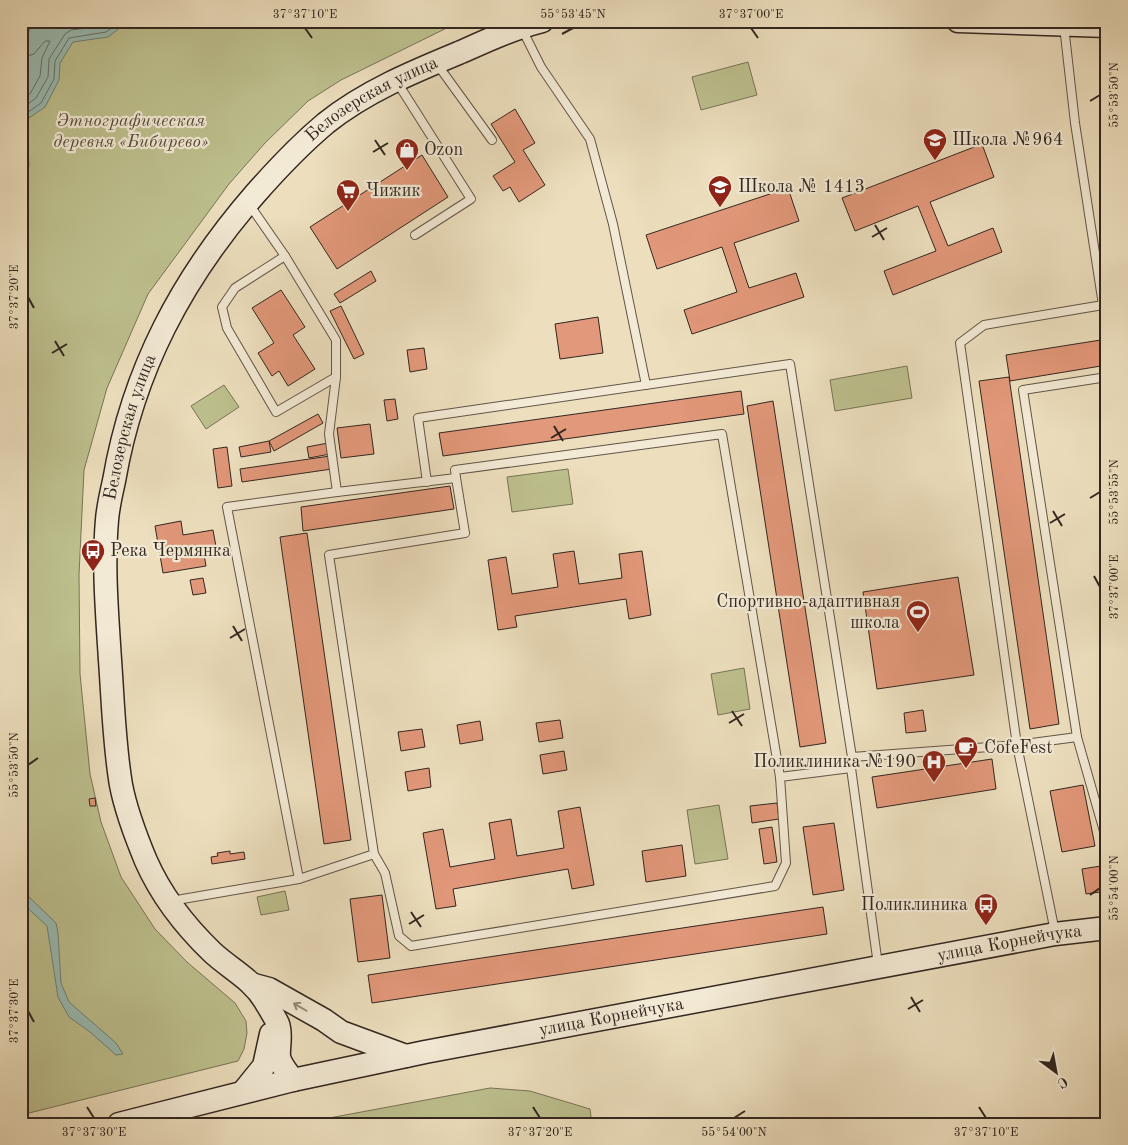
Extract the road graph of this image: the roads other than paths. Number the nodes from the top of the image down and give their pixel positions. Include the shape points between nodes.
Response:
1 (542, 21) edge
2 (958, 21) edge
3 (1063, 24) junction
4 (520, 26) junction
5 (1107, 26) edge
6 (436, 62) junction
7 (396, 81) junction
8 (492, 140) dead end
9 (248, 202) junction
10 (415, 236) dead end
11 (285, 256) junction
12 (1105, 304) edge
13 (336, 377) junction
14 (1107, 377) edge
15 (646, 385) junction
16 (456, 478) junction
17 (427, 482) junction
18 (337, 492) junction
19 (1077, 737) junction
20 (1017, 745) junction
21 (852, 757) junction
22 (851, 768) junction
23 (780, 777) junction
24 (1107, 842) edge
25 (374, 854) junction
26 (299, 879) junction
27 (169, 901) junction
28 (1107, 928) edge
29 (1055, 934) junction
30 (878, 966) junction
31 (254, 985) junction
32 (270, 1011) junction
33 (341, 1032) junction
34 (407, 1056) junction
35 (330, 1072) junction
36 (293, 1080) junction
37 (243, 1092) junction
38 (119, 1124) edge

1 - 4 street, Белозерская улица
2 - 3 street
3 - 5 street
3 - 12 lane via 1075,123
4 - 6 street, Белозерская улица
4 - 15 lane via 541,67 590,138 613,224
6 - 7 street, Белозерская улица
6 - 8 lane
7 - 9 street, Белозерская улица via 329,121 306,140
7 - 10 lane via 471,199
9 - 11 lane
9 - 27 street, Белозерская улица via 202,261 162,329 120,444 107,519 106,595 114,730 121,787 147,863
11 - 13 lane via 336,340
11 - 13 lane via 235,288 222,307 227,328 276,412
12 - 20 lane via 984,325 960,343
13 - 18 lane via 329,434
14 - 19 lane via 1022,390
15 - 17 lane via 418,418
15 - 21 lane via 790,364
16 - 17 lane
16 - 23 lane via 455,470 722,434
16 - 25 lane via 465,533 329,555
17 - 18 lane
18 - 26 lane via 226,507
19 - 20 lane
19 - 24 lane
20 - 21 lane
20 - 29 lane
21 - 22 lane
22 - 23 lane
22 - 30 lane
23 - 25 lane via 786,863 775,886 411,946 399,936 385,873
25 - 26 lane
26 - 27 lane
27 - 31 street, Белозерская улица via 215,954
28 - 29 street, улица Корнейчука
29 - 30 street, улица Корнейчука
30 - 34 street, улица Корнейчука
31 - 32 street, Белозерская улица
33 -> 31 street, Белозерская улица via 269,989
32 - 36 street, Белозерская улица via 279,1027 279,1057
32 - 37 street via 272,1028 264,1066
33 - 34 street, Белозерская улица
33 - 35 street via 346,1045 346,1059
34 - 35 street, улица Корнейчука
35 - 36 street, улица Корнейчука
36 - 37 street, улица Корнейчука
37 - 38 street, улица Корнейчука

